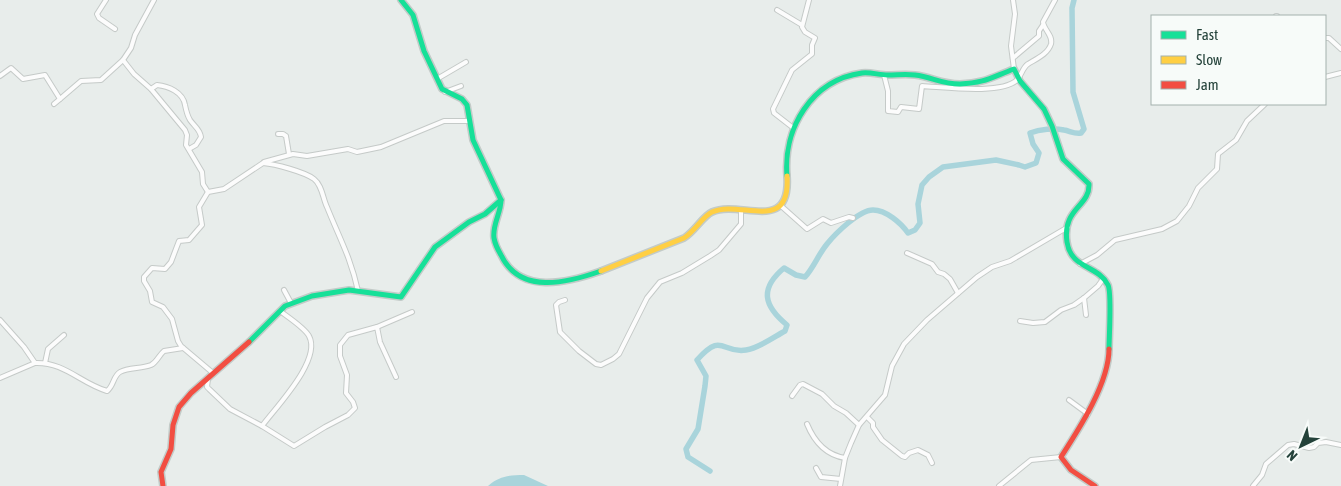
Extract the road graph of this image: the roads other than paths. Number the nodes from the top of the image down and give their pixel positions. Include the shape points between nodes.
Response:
1 (106, 0) edge
2 (154, 0) edge
3 (401, 0) edge
4 (809, 0) edge
5 (1013, 0) edge
6 (1056, 0) edge
7 (777, 10) dead end
8 (802, 25) junction
9 (1044, 25) junction
10 (115, 29) dead end
11 (1326, 38) edge
12 (1341, 50) edge
13 (1012, 58) junction
14 (123, 60) junction
15 (466, 62) dead end
16 (1014, 69) junction
17 (1341, 73) edge
18 (0, 76) edge
19 (1326, 77) edge
20 (437, 79) junction
21 (885, 79) junction
22 (1018, 79) junction
23 (461, 86) dead end
24 (151, 89) junction
25 (445, 92) junction
26 (60, 99) junction
27 (54, 104) dead end
28 (1264, 105) edge
29 (470, 120) junction
30 (195, 126) junction
31 (792, 127) junction
32 (278, 134) dead end
33 (187, 135) junction
34 (189, 149) junction
35 (289, 154) junction
36 (263, 163) junction
37 (208, 192) junction
38 (501, 200) junction
39 (780, 205) junction
40 (741, 210) junction
41 (853, 218) dead end
42 (1068, 228) junction
43 (908, 253) dead end
44 (1080, 264) junction
45 (1103, 279) junction
46 (284, 290) dead end
47 (358, 291) junction
48 (958, 293) junction
49 (1084, 298) junction
50 (565, 300) dead end
51 (291, 303) junction
52 (280, 311) junction
53 (412, 312) dead end
54 (1086, 315) dead end
55 (0, 321) edge
56 (1020, 321) dead end
57 (377, 327) junction
58 (64, 336) dead end
59 (183, 348) junction
60 (45, 363) junction
61 (35, 364) junction
62 (214, 374) junction
63 (396, 377) dead end
64 (0, 378) edge
65 (208, 379) junction
66 (792, 396) dead end
67 (1069, 400) dead end
68 (1088, 414) junction
69 (866, 416) junction
70 (807, 424) dead end
71 (860, 425) junction
72 (262, 426) junction
73 (1341, 445) edge
74 (1061, 457) junction
75 (845, 458) junction
76 (932, 463) dead end
77 (816, 468) dead end
78 (841, 479) junction
79 (163, 486) edge
80 (840, 486) edge
81 (999, 486) edge
82 (1095, 486) edge
83 (1253, 486) edge

1 - 10 street via 97,16
2 - 14 street
3 - 20 main road via 413,15 420,43
4 - 8 street
5 - 13 street
6 - 9 street
7 - 8 street
8 - 31 street via 804,31 815,38 812,54 792,70 773,109
9 - 13 street via 1039,36
9 - 22 street via 1051,44 1040,57 1024,67
11 - 12 street
13 - 16 street
14 - 24 street
14 - 26 street via 101,80 81,81
15 - 20 street
16 - 21 main road via 990,80 962,84 931,82 915,75
16 - 22 main road
17 - 19 street
18 - 26 street via 10,68 23,79 45,75
20 - 25 main road
21 - 22 street via 888,111 898,112 901,107 919,109 923,86 992,88
21 - 31 main road via 860,73 834,82 814,98
22 - 42 main road via 1040,103 1063,159 1089,187 1086,198 1069,217
23 - 25 street
24 - 30 street via 160,85 179,94
24 - 33 street
25 - 29 main road via 465,102
26 - 27 street
28 - 44 street via 1247,121 1236,140 1218,154 1217,169 1198,188 1177,221 1162,229 1115,240
29 - 35 street via 435,124 381,147 357,152 348,149 307,156
29 - 38 main road via 471,133
30 - 33 street
30 - 34 street via 201,137
31 - 39 main road via 786,155 786,193
32 - 35 street via 285,135
33 - 34 street
34 - 37 street via 202,172
35 - 36 street
36 - 37 street via 224,189
36 - 47 street via 279,165 318,183 351,262
37 - 59 street via 199,207 202,225 189,240 180,240 165,269 152,268 144,277 152,302 163,307 172,319
38 - 40 main road via 494,238 507,267 524,277 551,283 605,269 680,239 693,232 712,212
38 - 47 main road via 435,247 403,296
39 - 40 main road via 766,212
39 - 41 street via 807,230 823,219 831,223
40 - 50 street via 742,224 719,250 663,281 654,290 623,348 613,359 596,364 560,332 556,305
42 - 44 main road via 1069,252
42 - 48 street via 1010,262 988,270
43 - 48 street via 932,264 950,279
44 - 45 main road
45 - 49 street
45 - 68 main road via 1109,290 1109,352
46 - 51 street
47 - 51 main road via 320,294
48 - 69 street via 904,344 892,366 884,395
49 - 54 street
49 - 56 street via 1045,322 1032,324
51 - 52 main road
52 - 62 main road
52 - 72 street via 307,333 312,350 304,370
53 - 57 street
55 - 61 street
57 - 63 street via 380,342
57 - 72 street via 348,335 340,345 346,372 346,393 355,407 352,412 296,446
58 - 60 street via 48,349
59 - 60 street via 164,351 150,365 119,372 107,391 63,368
59 - 62 street
60 - 61 street
61 - 64 street
62 - 65 main road
65 - 72 street via 207,387 220,400
65 - 79 main road via 177,410 171,449 161,472
66 - 71 street via 800,385 804,385 822,394
67 - 68 street
68 - 74 main road
69 - 71 street
69 - 76 street via 882,440 903,457 918,450 928,455
70 - 75 street via 815,442 829,453
71 - 75 street
73 - 83 street via 1326,442 1311,448 1288,445 1266,464
74 - 81 street via 1032,460
74 - 82 main road via 1071,469
75 - 78 street
77 - 78 street via 821,477
78 - 80 street

